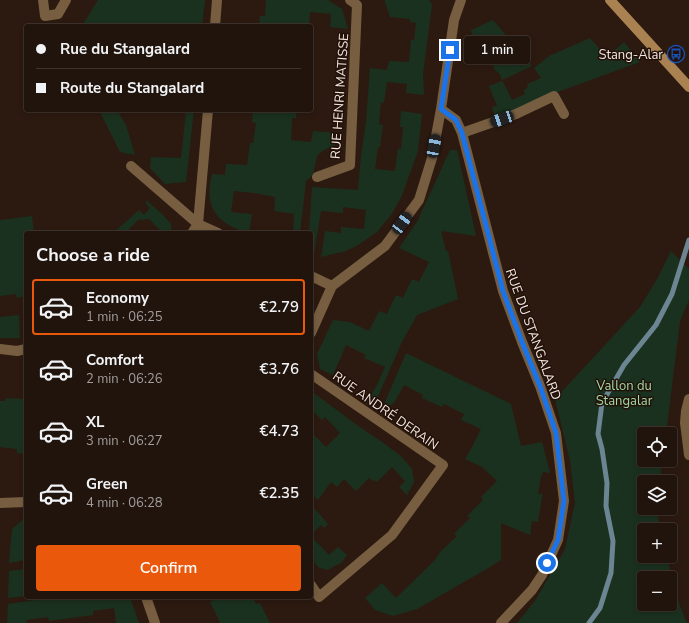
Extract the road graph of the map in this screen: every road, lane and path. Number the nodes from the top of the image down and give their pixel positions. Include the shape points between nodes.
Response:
1 (43, 0) edge
2 (66, 0) edge
3 (217, 0) edge
4 (350, 0) edge
5 (461, 0) edge
6 (610, 0) edge
7 (215, 24) edge
8 (689, 87) edge
9 (441, 109) junction
10 (208, 112) edge
11 (564, 114) dead end
12 (462, 133) junction
13 (131, 166) dead end
14 (317, 177) dead end
15 (198, 224) junction
16 (193, 231) edge
17 (214, 231) edge
18 (313, 277) edge
19 (332, 286) junction
20 (313, 329) edge
21 (0, 349) edge
22 (24, 349) edge
23 (313, 375) edge
24 (689, 399) edge
25 (689, 455) edge
26 (24, 502) edge
27 (0, 506) edge
28 (313, 588) edge
29 (147, 599) edge
30 (155, 623) edge
31 (501, 623) edge

1 - 2 street via 45,16 58,14
3 - 7 street
4 - 14 street, RUE HENRI MATISSE via 357,5 350,165
5 - 9 street via 454,20
6 - 8 main road
9 - 12 street, RUE DU STANGALARD via 456,120
9 - 19 street via 432,158 419,200 385,246
10 - 15 street
11 - 12 street via 554,96 516,114
12 - 31 street, RUE DU STANGALARD via 503,291 556,433 564,501 558,540 542,575 532,590
13 - 15 street
15 - 16 street
15 - 17 street
18 - 19 street
19 - 20 street
21 - 22 street
23 - 28 street, RUE ANDRÉ DERAIN via 443,465 392,535 319,597
24 - 25 street via 685,423
26 - 27 street
29 - 30 street

